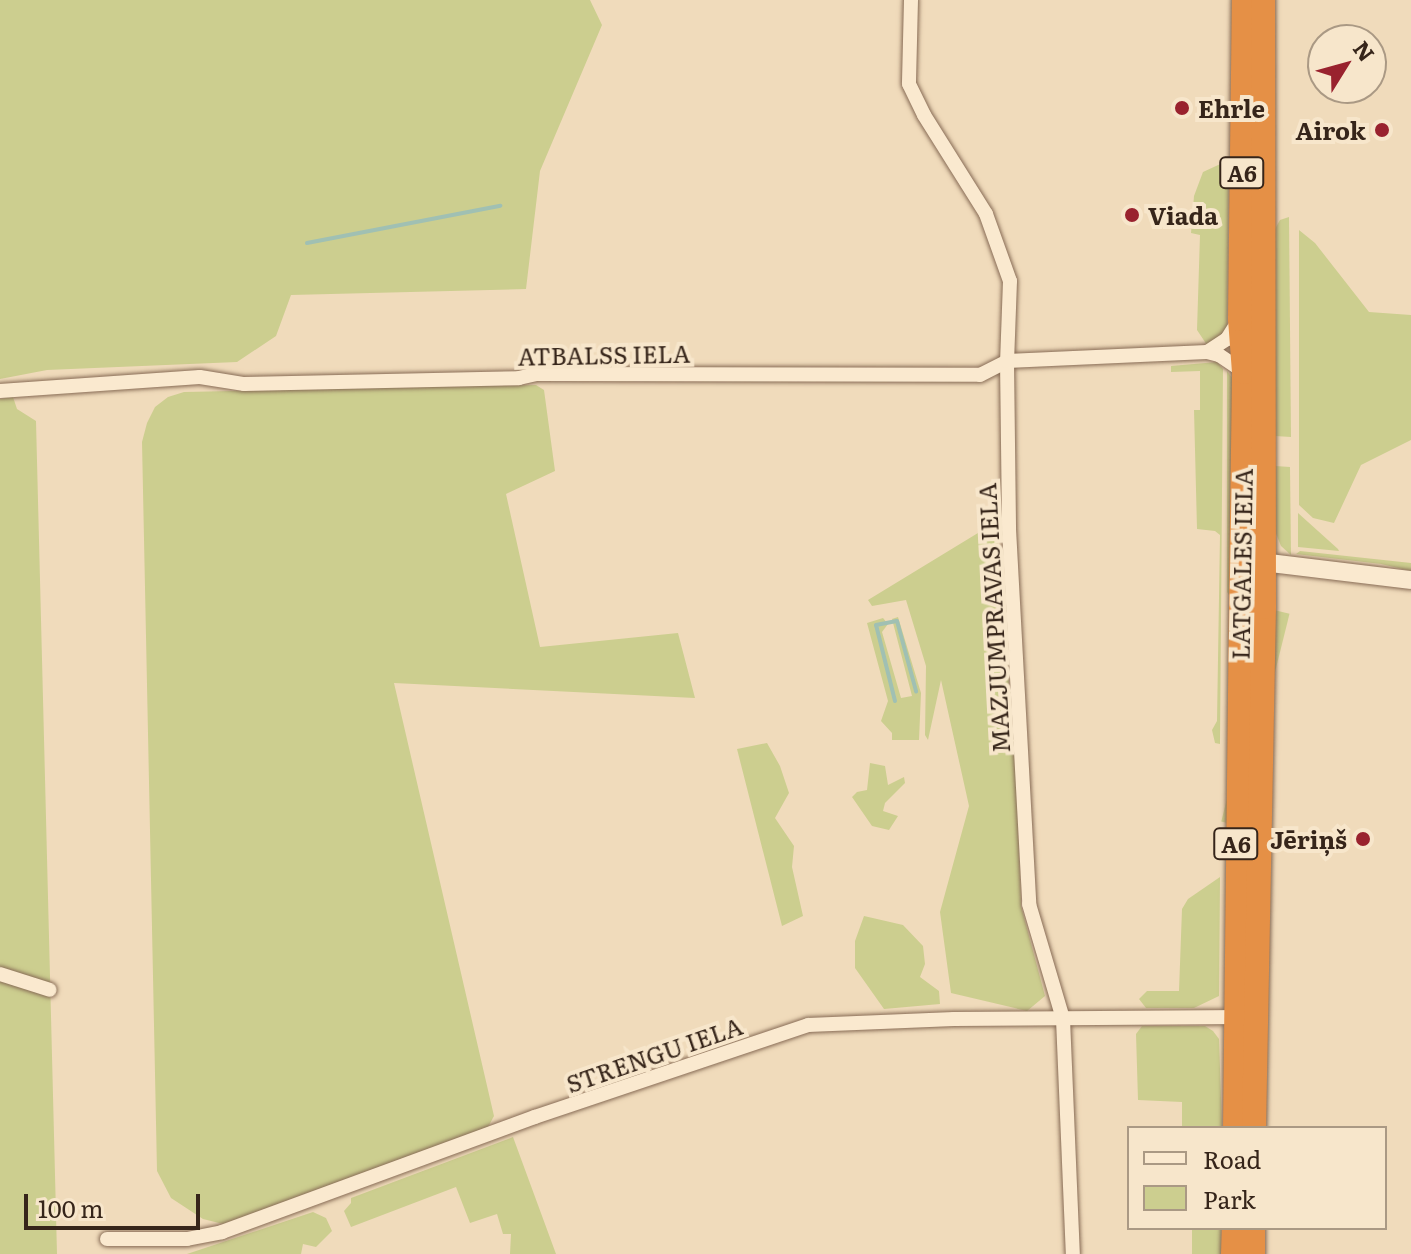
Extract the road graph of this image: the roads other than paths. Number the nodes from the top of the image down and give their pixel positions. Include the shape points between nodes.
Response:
1 (911, 0) edge
2 (1244, 0) edge
3 (1263, 0) edge
4 (1240, 319) junction
5 (1207, 352) junction
6 (1007, 361) junction
7 (1244, 372) junction
8 (0, 391) edge
9 (1252, 561) junction
10 (1411, 580) edge
11 (0, 974) edge
12 (50, 990) dead end
13 (1246, 1017) junction
14 (1063, 1019) junction
15 (1235, 1126) edge
16 (1254, 1126) edge
17 (1234, 1230) edge
18 (1253, 1230) edge
19 (107, 1239) dead end
20 (1073, 1254) edge
21 (1233, 1254) edge
22 (1253, 1254) edge

1 - 6 street, MAZJUMPRAVAS IELA via 909,84 986,214 1010,281
2 - 4 highway, LATGALES IELA / A6
3 - 9 highway, LATGALES IELA / A6
4 - 5 street via 1227,339
4 - 7 highway, LATGALES IELA / A6
5 - 6 street, ATBALSS IELA
5 - 7 street
6 - 8 street, ATBALSS IELA via 980,375 551,373 244,384 200,377
6 - 14 street, MAZJUMPRAVAS IELA via 1009,529 1029,904
7 - 9 highway, LATGALES IELA / A6
9 - 10 street
9 - 13 highway, LATGALES IELA / A6
11 - 12 street
13 - 14 street, STRENGU IELA
13 - 15 highway, LATGALES IELA / A6
13 - 16 highway, LATGALES IELA / A6
14 - 19 street, STRENGU IELA via 808,1025 535,1117 222,1232 187,1239
14 - 20 street, MAZJUMPRAVAS IELA
17 - 21 highway
18 - 22 highway

